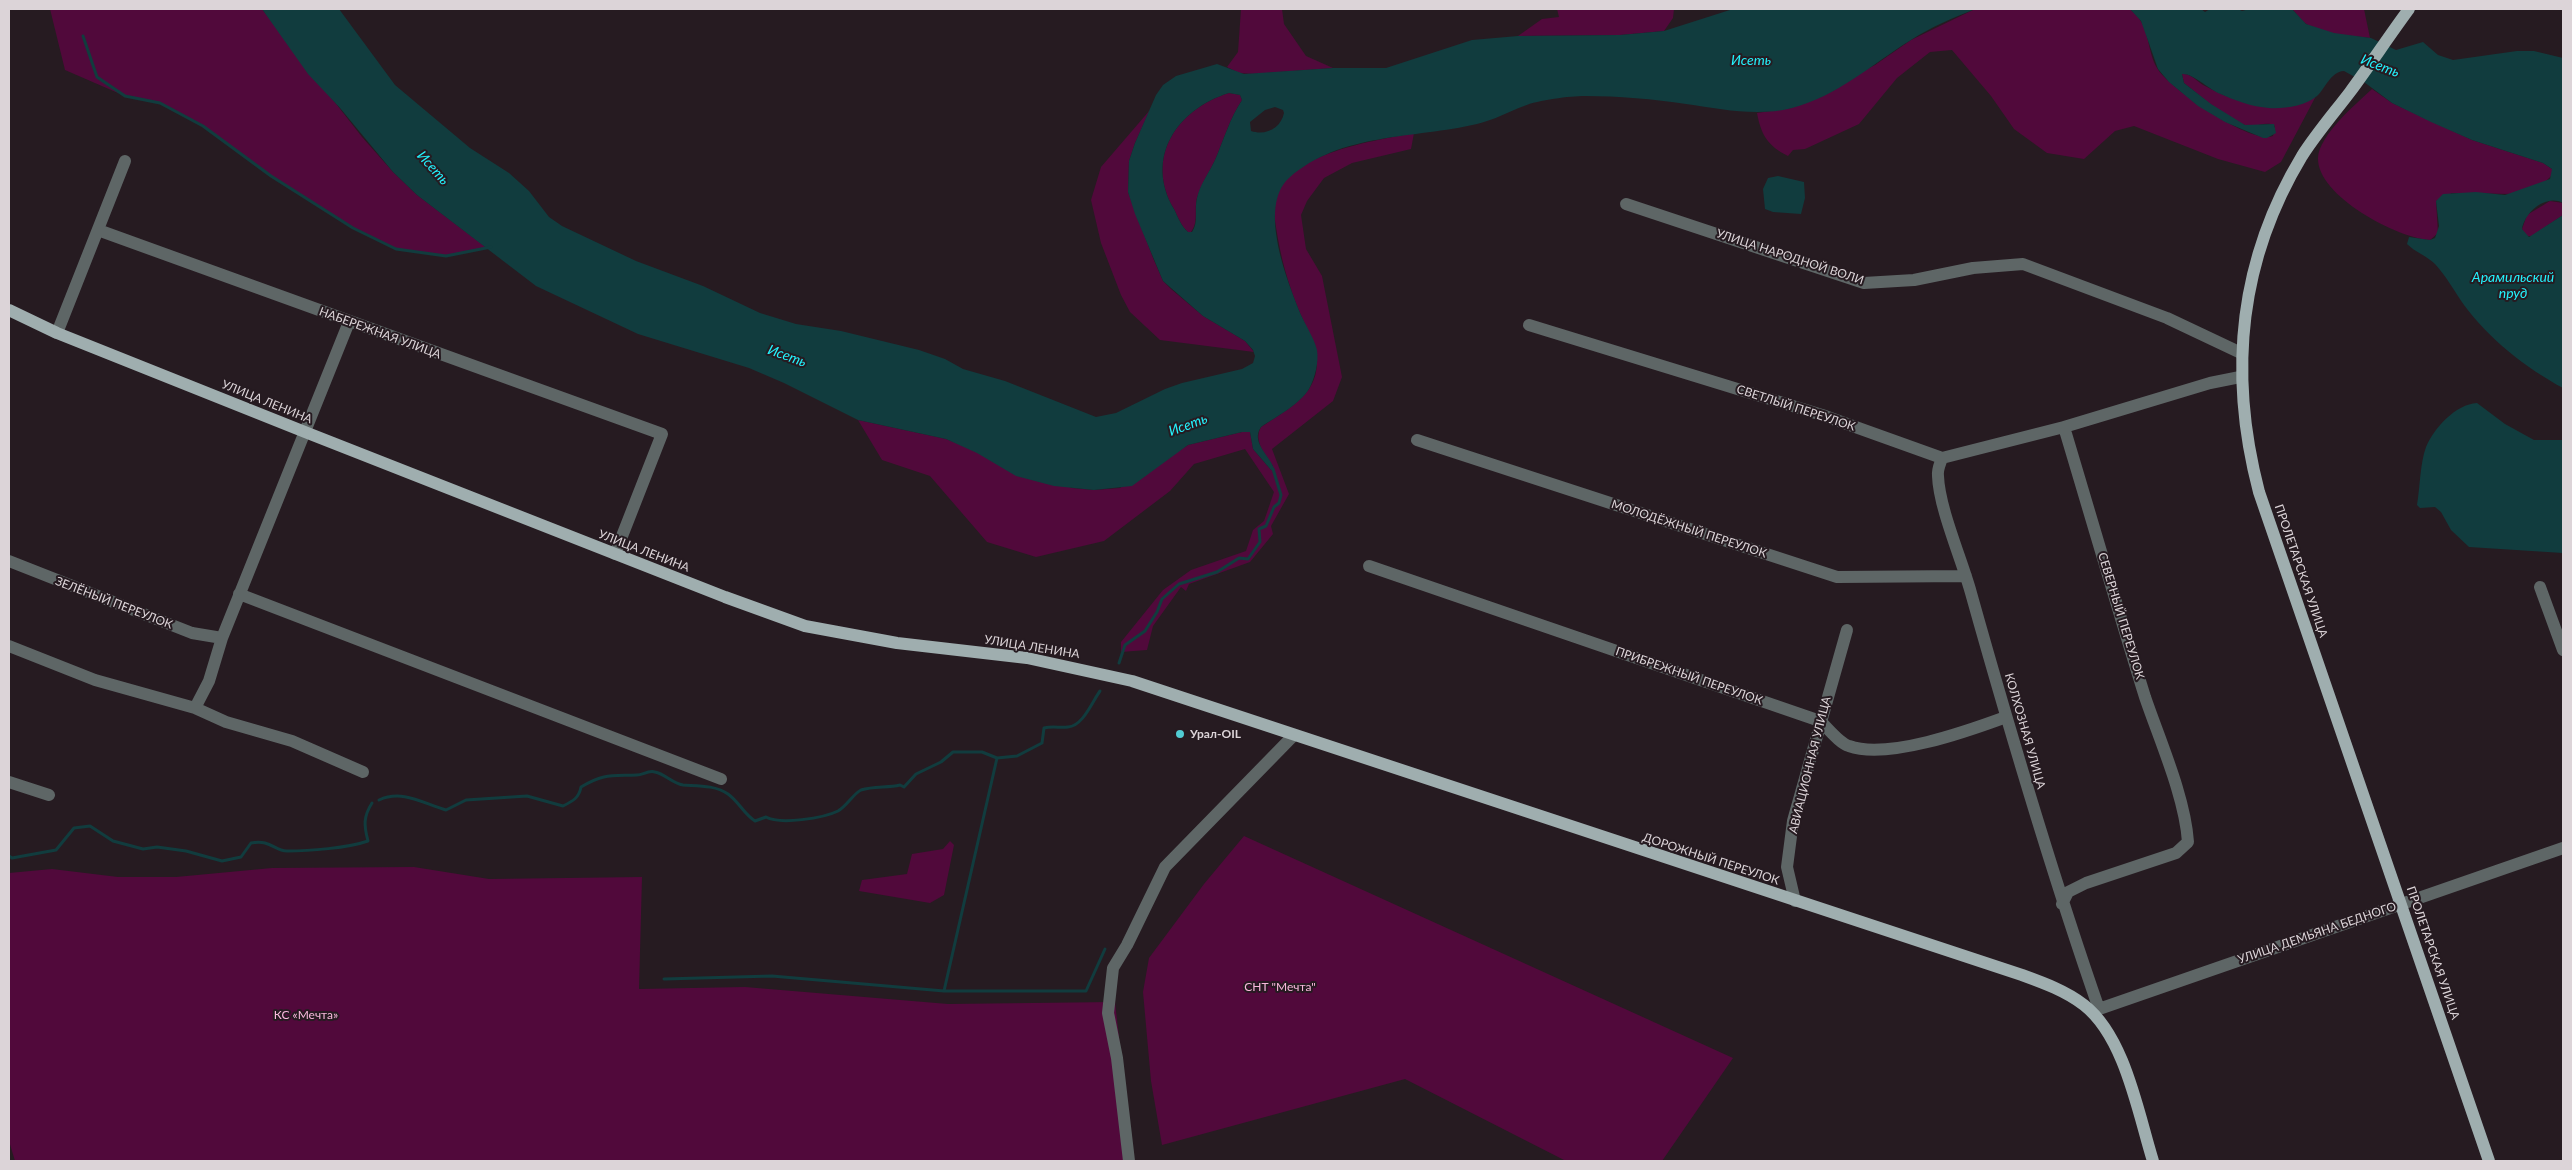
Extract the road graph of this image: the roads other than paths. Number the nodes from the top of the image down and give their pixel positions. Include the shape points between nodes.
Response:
1 (2409, 9) edge
2 (125, 161) dead end
3 (1626, 204) dead end
4 (98, 230) junction
5 (9, 310) edge
6 (349, 322) junction
7 (1529, 325) dead end
8 (57, 333) junction
9 (2241, 353) junction
10 (2240, 377) junction
11 (2064, 427) junction
12 (305, 432) junction
13 (1417, 440) dead end
14 (1942, 458) junction
15 (615, 554) junction
16 (9, 561) edge
17 (1369, 566) dead end
18 (1966, 576) junction
19 (2540, 587) dead end
20 (239, 594) junction
21 (1847, 630) dead end
22 (222, 638) junction
23 (9, 646) edge
24 (2563, 650) edge
25 (195, 708) junction
26 (2006, 717) junction
27 (1820, 721) junction
28 (1293, 736) junction
29 (363, 772) dead end
30 (721, 779) dead end
31 (9, 782) edge
32 (49, 795) dead end
33 (2563, 848) edge
34 (1795, 901) junction
35 (2401, 903) junction
36 (2062, 904) junction
37 (2097, 1012) junction
38 (1129, 1161) edge
39 (2153, 1161) edge
40 (2489, 1161) edge

1 - 9 main road, ПРОЛЕТАРСКАЯ УЛИЦА via 2303,155 2282,194 2263,237 2251,280
2 - 4 street
3 - 9 street, УЛИЦА НАРОДНОЙ ВОЛИ via 1864,283 1914,280 1974,268 2023,264 2167,318
4 - 6 street, НАБЕРЕЖНАЯ УЛИЦА
4 - 8 street
5 - 8 main road, УЛИЦА ЛЕНИНА
6 - 12 street
6 - 15 street, НАБЕРЕЖНАЯ УЛИЦА via 662,434
7 - 14 street, СВЕТЛЫЙ ПЕРЕУЛОК via 1822,415
8 - 12 main road, УЛИЦА ЛЕНИНА
9 - 10 main road, ПРОЛЕТАРСКАЯ УЛИЦА
10 - 11 street
10 - 35 main road, ПРОЛЕТАРСКАЯ УЛИЦА via 2248,450 2259,492
11 - 14 street
11 - 36 street, СЕВЕРНЫЙ ПЕРЕУЛОК via 2182,807 2188,842 2176,853 2086,883 2068,892
12 - 15 main road, УЛИЦА ЛЕНИНА
12 - 20 street
13 - 18 street, МОЛОДЁЖНЫЙ ПЕРЕУЛОК via 1837,578
14 - 18 street, КОЛХОЗНАЯ УЛИЦА via 1937,475 1942,502
15 - 28 main road, УЛИЦА ЛЕНИНА via 805,626 852,636 1027,658 1105,673
16 - 22 street, ЗЕЛЁНЫЙ ПЕРЕУЛОК via 192,633
17 - 27 street, ПРИБРЕЖНЫЙ ПЕРЕУЛОК
18 - 26 street, КОЛХОЗНАЯ УЛИЦА
19 - 24 street
20 - 22 street
20 - 30 street
21 - 27 street, АВИАЦИОННАЯ УЛИЦА
22 - 25 street via 209,681
23 - 25 street via 95,680
25 - 29 street via 226,722 292,741
26 - 27 street, ПРИБРЕЖНЫЙ ПЕРЕУЛОК via 1936,740 1876,749 1848,746
26 - 36 street, КОЛХОЗНАЯ УЛИЦА
27 - 34 street, АВИАЦИОННАЯ УЛИЦА via 1793,821 1787,867
28 - 34 main road, ДОРОЖНЫЙ ПЕРЕУЛОК
28 - 38 street via 1165,867 1136,929 1113,968 1108,1013 1117,1058
31 - 32 street
33 - 35 street, УЛИЦА ДЕМЬЯНА БЕДНОГО
34 - 37 main road, ДОРОЖНЫЙ ПЕРЕУЛОК via 2022,974 2060,990
35 - 37 street, УЛИЦА ДЕМЬЯНА БЕДНОГО
35 - 40 main road, ПРОЛЕТАРСКАЯ УЛИЦА
36 - 37 street, КОЛХОЗНАЯ УЛИЦА
37 - 39 main road, ДОРОЖНЫЙ ПЕРЕУЛОК via 2119,1053

